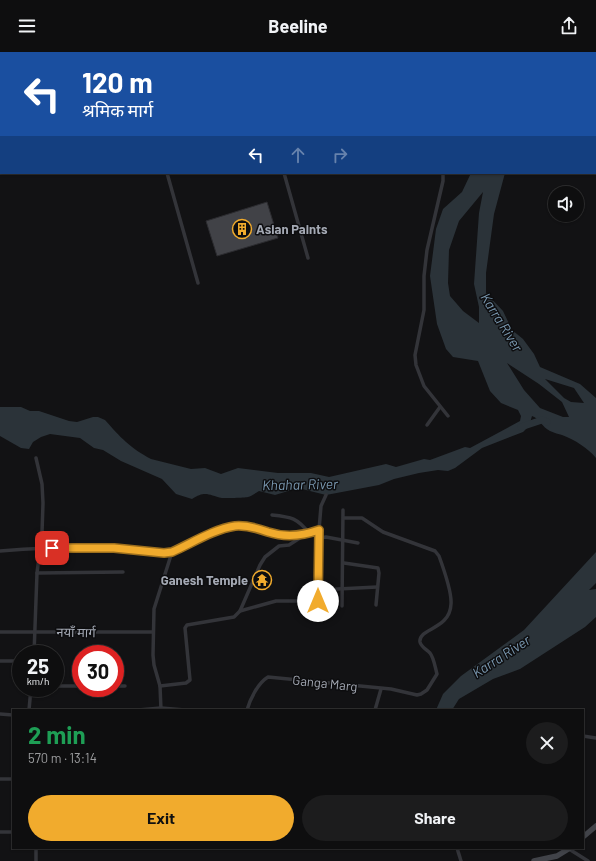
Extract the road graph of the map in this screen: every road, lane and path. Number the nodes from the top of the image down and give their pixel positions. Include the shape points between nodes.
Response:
1 (167, 174) edge
2 (284, 174) edge
3 (443, 174) edge
4 (308, 258) dead end
5 (198, 283) dead end
6 (440, 408) junction
7 (448, 416) dead end
8 (427, 425) dead end
9 (36, 458) dead end
10 (326, 495) dead end
11 (343, 510) dead end
12 (272, 515) dead end
13 (344, 518) junction
14 (319, 530) junction
15 (309, 533) junction
16 (304, 535) junction
17 (319, 538) junction
18 (343, 540) junction
19 (358, 543) dead end
20 (39, 548) junction
21 (0, 551) edge
22 (172, 552) junction
23 (344, 562) junction
24 (122, 572) dead end
25 (37, 573) junction
26 (377, 587) junction
27 (343, 589) junction
28 (318, 590) junction
29 (376, 605) dead end
30 (342, 606) dead end
31 (240, 611) junction
32 (36, 631) junction
33 (0, 632) edge
34 (152, 632) junction
35 (35, 645) edge
36 (0, 661) edge
37 (12, 661) edge
38 (160, 686) junction
39 (381, 689) junction
40 (31, 697) edge
41 (30, 709) edge
42 (161, 709) edge
43 (248, 709) edge
44 (376, 709) edge
45 (0, 714) edge
46 (12, 715) edge
47 (584, 736) edge
48 (596, 738) edge
49 (0, 779) edge
50 (12, 779) edge
51 (596, 826) edge
52 (0, 832) edge
53 (12, 832) edge
54 (584, 836) edge
55 (36, 849) edge
56 (456, 849) edge
57 (568, 849) edge
58 (570, 849) edge
59 (36, 861) edge
60 (461, 861) edge
61 (534, 861) edge
62 (588, 861) edge

1 - 5 street
2 - 4 street
3 - 6 street via 427,250 424,310 415,355 424,386
6 - 7 street
6 - 8 street
9 - 20 street via 43,503
10 - 14 street via 321,506
11 - 13 street
12 - 15 street via 290,517
13 - 18 street
13 - 39 street, Ganga Marg via 362,518 383,532 435,551 439,556 452,605 444,623 424,632 420,637 421,645 430,653 437,674 427,690 421,694
14 - 15 street
14 - 17 street
15 - 16 street
16 - 22 street via 285,536 254,527 235,526
16 - 31 street via 289,545 279,546 266,557
17 - 18 street
17 - 28 street
18 - 19 street
18 - 23 street
20 - 21 street
20 - 22 street via 114,548
20 - 25 street
22 - 34 street via 154,609
23 - 26 street via 378,568
23 - 27 street
24 - 25 street
25 - 32 street
26 - 27 street
26 - 29 street
27 - 28 street
27 - 30 street
28 - 31 street via 318,601 276,601
31 - 38 street via 234,617 187,625 185,628 190,680 186,683
32 - 33 street, नयाँ मार्ग
32 - 34 street, नयाँ मार्ग
32 - 35 street
34 - 38 street via 154,665
36 - 37 street
38 - 42 street
39 - 43 street, Ganga Marg via 268,677 259,686
39 - 44 street
40 - 41 street
45 - 46 street
47 - 48 street
49 - 50 street
51 - 54 main road
52 - 53 street
55 - 59 street
56 - 60 street
57 - 61 main road via 557,856
58 - 62 street

